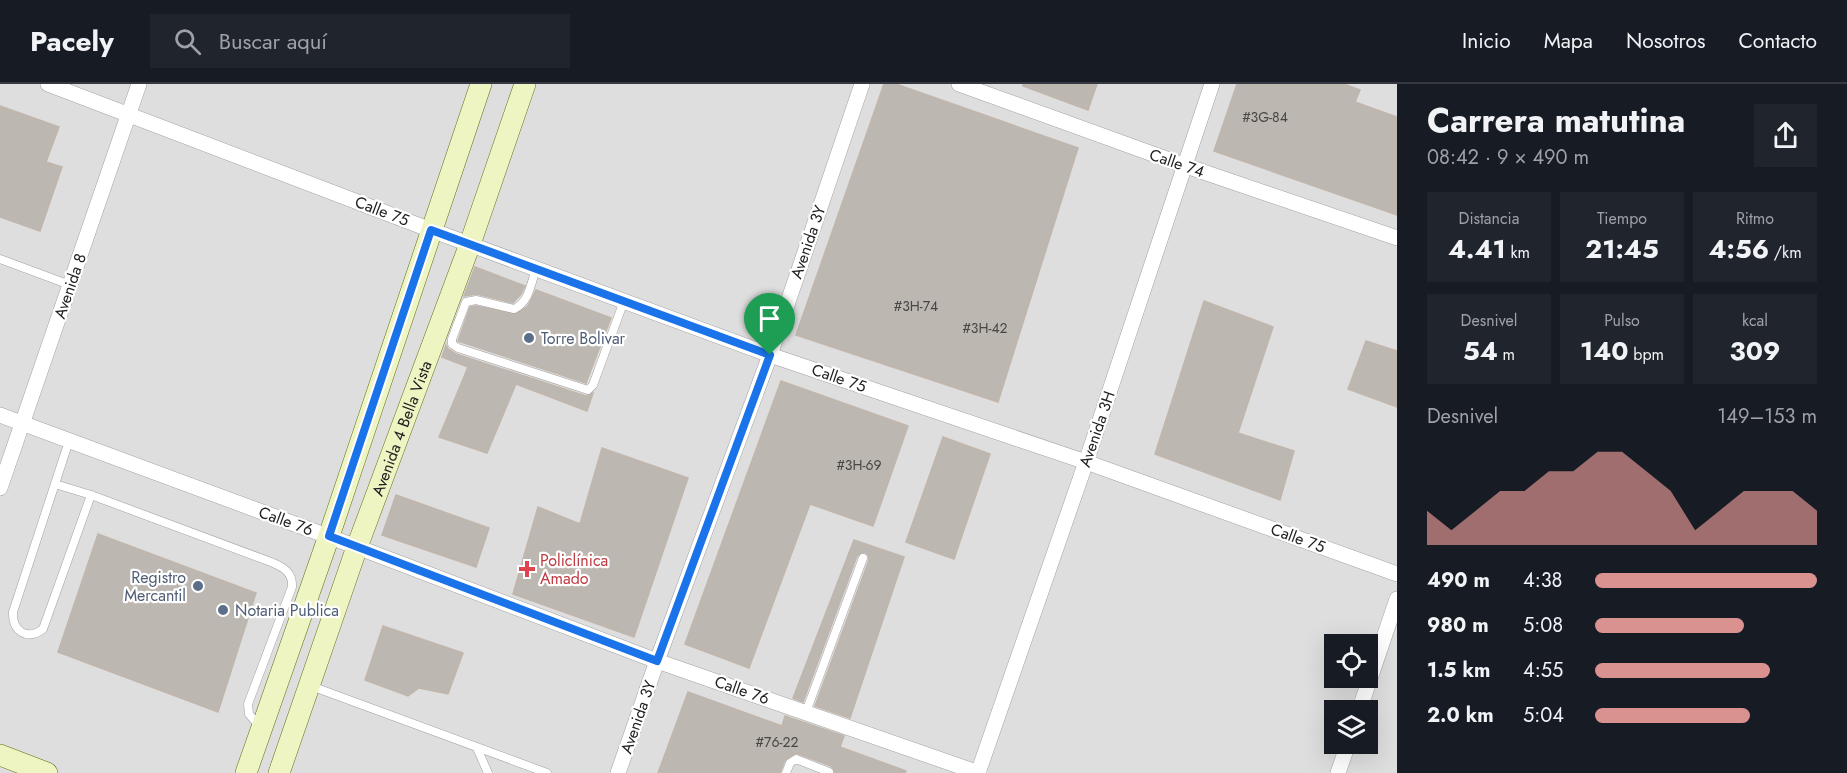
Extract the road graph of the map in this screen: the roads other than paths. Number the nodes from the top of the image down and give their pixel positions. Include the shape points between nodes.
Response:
1 (48, 84) edge
2 (139, 84) edge
3 (481, 84) edge
4 (525, 84) edge
5 (861, 84) edge
6 (959, 84) edge
7 (1212, 84) edge
8 (129, 114) junction
9 (1186, 166) junction
10 (431, 230) junction
11 (1397, 238) edge
12 (470, 244) junction
13 (0, 259) edge
14 (536, 268) junction
15 (70, 285) junction
16 (624, 301) junction
17 (770, 355) junction
18 (0, 415) edge
19 (23, 424) junction
20 (69, 441) junction
21 (1086, 462) junction
22 (4, 466) edge
23 (55, 484) junction
24 (0, 488) edge
25 (91, 495) junction
26 (329, 536) junction
27 (357, 547) junction
28 (863, 558) dead end
29 (1397, 574) edge
30 (1397, 599) edge
31 (657, 661) junction
32 (309, 686) junction
33 (1363, 700) edge
34 (806, 712) junction
35 (262, 729) junction
36 (477, 747) junction
37 (1345, 754) edge
38 (0, 755) edge
39 (47, 773) edge
40 (246, 773) edge
41 (279, 773) edge
42 (488, 773) edge
43 (547, 773) edge
44 (618, 773) edge
45 (786, 773) edge
46 (830, 773) edge
47 (979, 773) edge
48 (1338, 773) edge

1 - 8 street, Calle 75
2 - 8 street, Avenida 8
3 - 10 street, Avenida 4 Bella Vista
4 - 12 street, Avenida 4 Bella Vista
5 - 17 street, Avenida 3Y
6 - 9 street, Calle 74
7 - 9 street, Avenida 3H
8 - 10 street, Calle 75
8 - 15 street, Avenida 8
9 - 11 street, Calle 74
9 - 21 street, Avenida 3H
10 - 12 street, Calle 75
10 - 26 street, Avenida 4 Bella Vista
12 - 14 street, Calle 75
12 - 27 street, Avenida 4 Bella Vista
13 - 15 lane
14 - 16 street, Calle 75
14 - 16 lane via 527,297 518,308 476,300 466,302 452,344 588,390
15 - 19 street, Avenida 8
16 - 17 street, Calle 75
17 - 21 street, Calle 75
17 - 31 street, Avenida 3Y
18 - 19 street, Calle 76
19 - 20 street, Calle 76
19 - 22 street, Avenida 8
20 - 23 lane
20 - 26 street, Calle 76
21 - 29 street, Calle 75
21 - 47 street, Avenida 3H
22 - 24 street, Avenida 8
23 - 25 lane
23 - 25 lane via 13,612 15,626 23,634 38,633 46,624
25 - 35 lane via 270,562 289,574 292,587 248,704 249,714
26 - 27 street, Calle 76
26 - 35 street, Avenida 4 Bella Vista
27 - 31 street, Calle 76
27 - 32 street, Avenida 4 Bella Vista
28 - 34 lane
30 - 33 street
31 - 34 street, Calle 76
31 - 44 street, Avenida 3Y
32 - 36 lane
32 - 41 street, Avenida 4 Bella Vista
34 - 47 street, Calle 76
35 - 40 street, Avenida 4 Bella Vista
36 - 42 lane
36 - 43 lane
37 - 48 street
38 - 39 street
45 - 46 lane via 796,759

